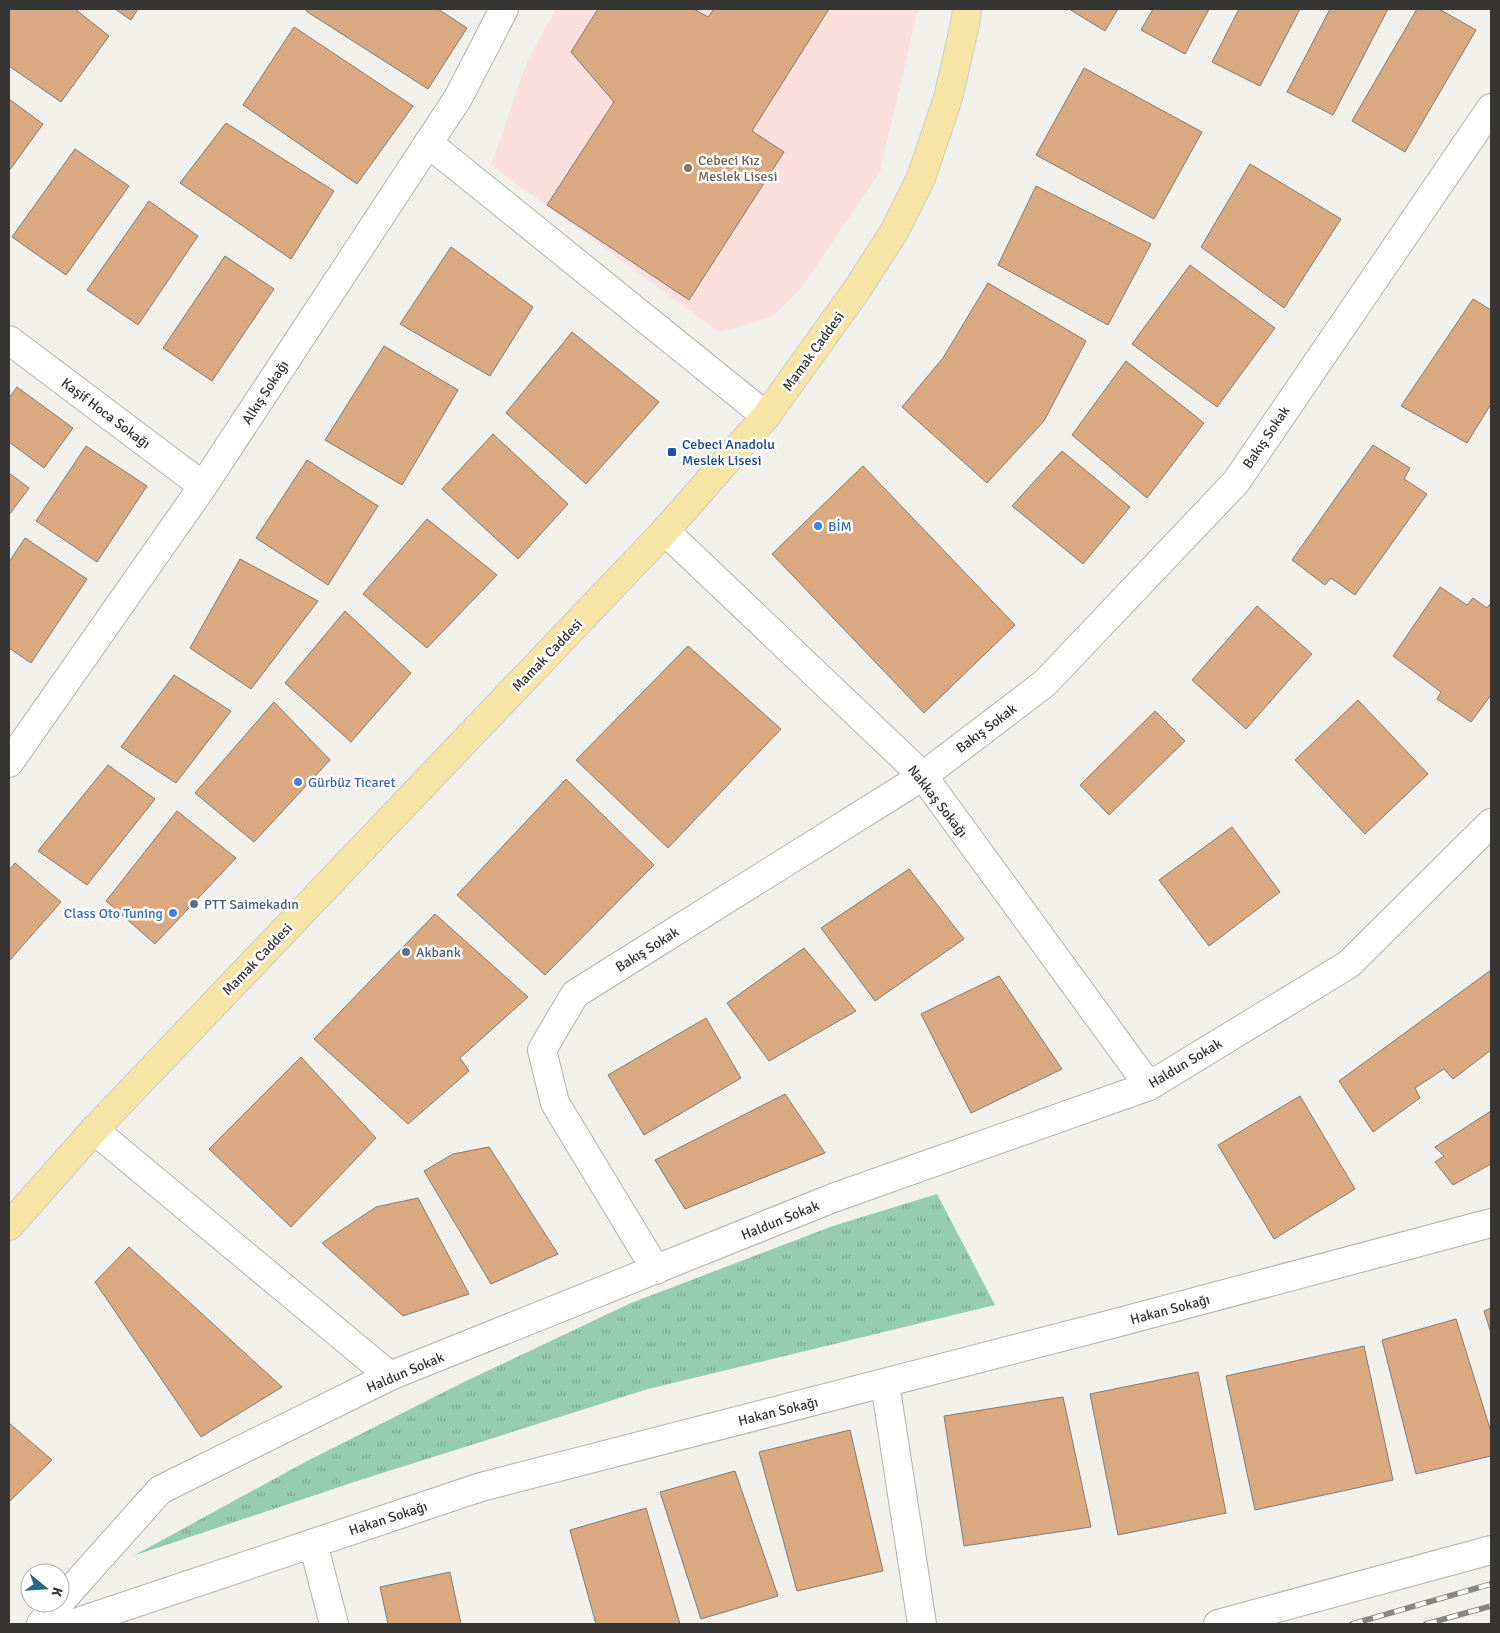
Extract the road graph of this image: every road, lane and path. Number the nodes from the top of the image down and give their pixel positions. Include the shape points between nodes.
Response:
1 (504, 9) edge
2 (967, 9) edge
3 (1491, 108) edge
4 (428, 143) junction
5 (9, 340) edge
6 (766, 416) junction
7 (203, 486) junction
8 (664, 531) junction
9 (9, 763) edge
10 (923, 776) junction
11 (1491, 822) edge
12 (1150, 1086) junction
13 (94, 1130) junction
14 (1491, 1223) edge
15 (9, 1226) edge
16 (656, 1270) junction
17 (390, 1376) junction
18 (884, 1383) junction
19 (313, 1543) junction
20 (1491, 1550) edge
21 (70, 1592) edge
22 (51, 1613) edge
23 (41, 1624) edge
24 (72, 1624) edge
25 (334, 1624) edge
26 (922, 1624) edge
27 (1218, 1624) edge

1 - 4 street, Alkış Sokağı via 458,98
2 - 6 main road, Mamak Caddesi via 948,98 921,178 894,232 856,291
3 - 10 street, Bakış Sokak via 1236,482 1045,683
4 - 6 street
4 - 7 street, Alkış Sokağı
5 - 7 street, Kaşif Hoca Sokağı
6 - 8 main road, Mamak Caddesi
7 - 9 street, Alkış Sokağı
8 - 10 street, Nakkaş Sokağı
8 - 13 main road, Mamak Caddesi
10 - 12 street, Nakkaş Sokağı
10 - 16 street, Bakış Sokak via 575,994 542,1050 556,1103
11 - 12 street, Haldun Sokak via 1349,964
12 - 16 street, Haldun Sokak via 833,1198
13 - 15 main road, Mamak Caddesi
13 - 17 street
14 - 18 street, Hakan Sokağı
16 - 17 street, Haldun Sokak
17 - 21 street, Haldun Sokak via 160,1490
18 - 19 street, Hakan Sokağı via 481,1487
18 - 26 street
19 - 24 street, Hakan Sokağı
19 - 25 street
20 - 27 street
22 - 23 street, Haldun Sokak

